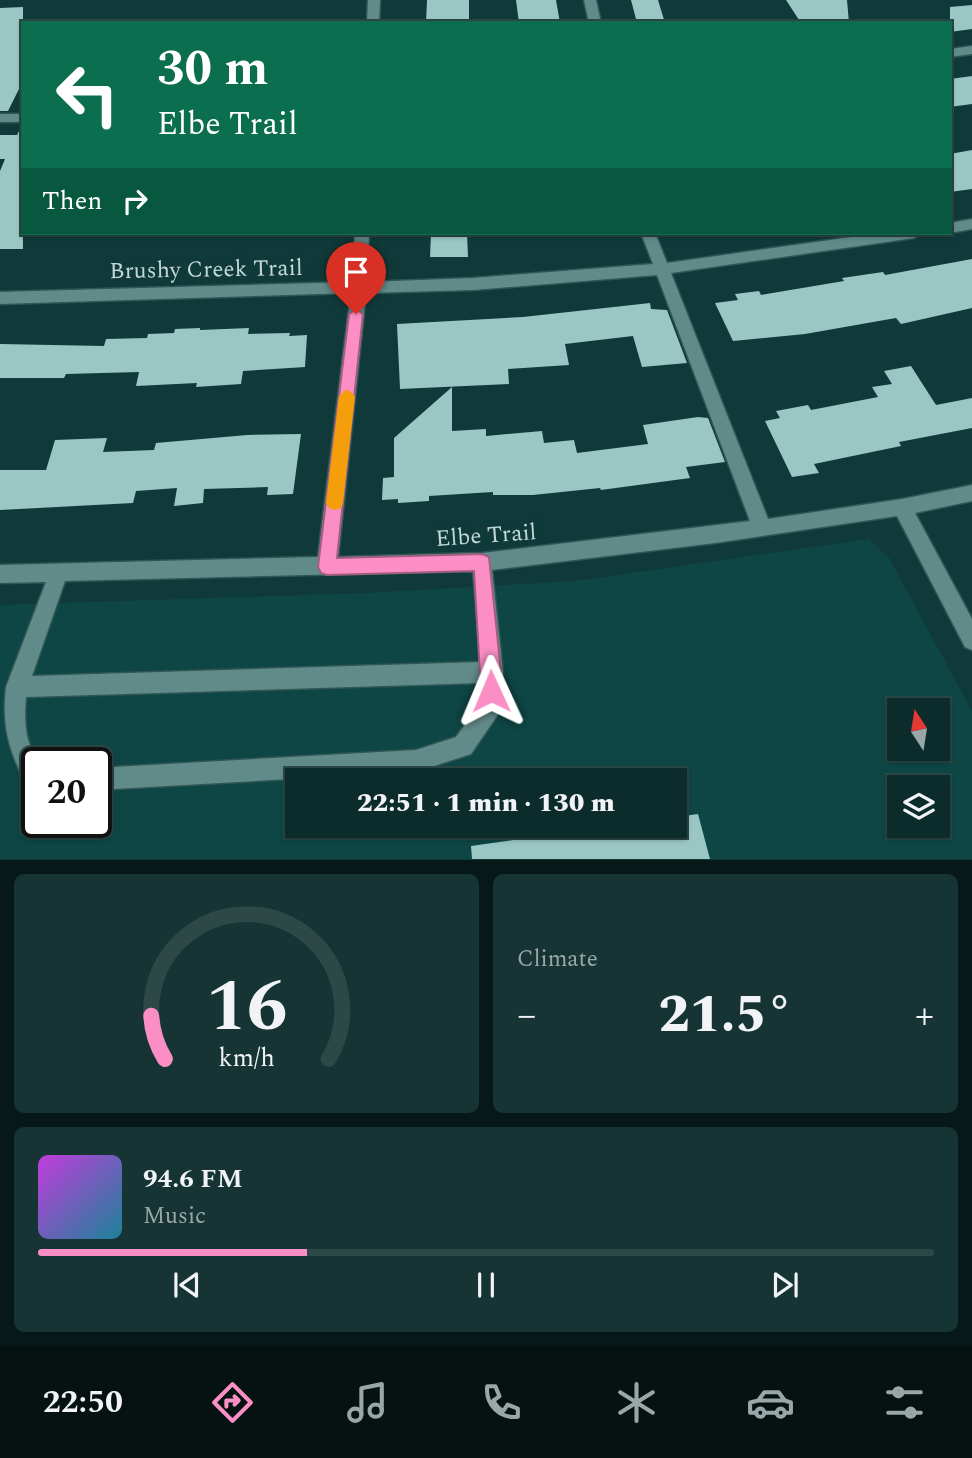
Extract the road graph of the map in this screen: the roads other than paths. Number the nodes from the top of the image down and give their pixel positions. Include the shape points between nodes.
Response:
1 (374, 0) edge
2 (590, 0) edge
3 (373, 21) edge
4 (595, 21) edge
5 (972, 50) edge
6 (952, 53) edge
7 (0, 118) edge
8 (21, 118) edge
9 (972, 225) edge
10 (952, 228) edge
11 (362, 235) edge
12 (649, 235) edge
13 (900, 235) edge
14 (662, 269) junction
15 (359, 289) junction
16 (0, 298) edge
17 (972, 493) edge
18 (902, 508) junction
19 (762, 528) junction
20 (482, 562) junction
21 (327, 567) junction
22 (59, 572) junction
23 (0, 574) edge
24 (972, 640) edge
25 (492, 672) junction
26 (17, 687) junction
27 (21, 751) edge
28 (112, 778) edge

1 - 3 street
2 - 4 street
5 - 6 street
7 - 8 street
9 - 10 street
11 - 15 street
12 - 14 street
13 - 14 street, Brushy Creek Trail
14 - 15 street, Brushy Creek Trail
14 - 19 street
15 - 16 street, Brushy Creek Trail
15 - 21 street
17 - 18 street, Elbe Trail
18 - 19 street, Elbe Trail
18 - 24 street
19 - 20 street, Elbe Trail
20 - 21 street, Elbe Trail
20 - 25 street
21 - 22 street, Elbe Trail
22 - 23 street, Elbe Trail
22 - 26 street
25 - 26 street
25 - 28 street via 490,710 463,746 416,761
26 - 27 street via 15,740

